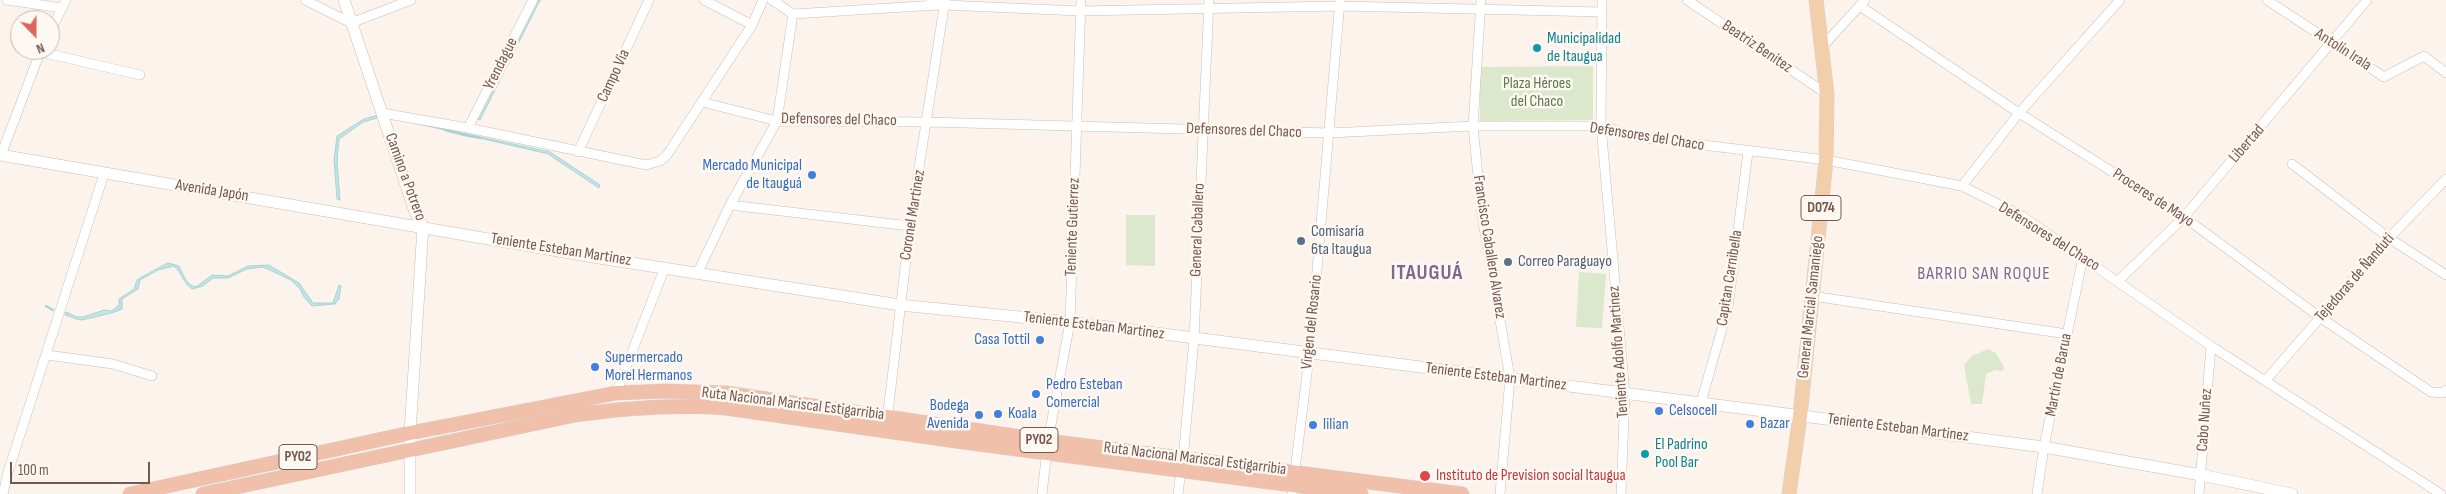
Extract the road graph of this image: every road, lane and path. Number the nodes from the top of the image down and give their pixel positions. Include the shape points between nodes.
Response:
1 (7, 0) edge
2 (305, 0) edge
3 (344, 0) edge
4 (411, 0) edge
5 (533, 0) edge
6 (650, 0) edge
7 (704, 0) edge
8 (763, 0) edge
9 (772, 0) edge
10 (930, 0) edge
11 (1081, 0) edge
12 (1481, 0) edge
13 (1602, 0) edge
14 (1687, 0) edge
15 (1816, 0) edge
16 (2120, 0) edge
17 (2267, 0) edge
18 (2367, 0) edge
19 (945, 2) edge
20 (1340, 3) edge
21 (1863, 3) edge
22 (64, 4) edge
23 (1208, 5) edge
24 (1480, 10) junction
25 (1080, 11) junction
26 (1602, 12) junction
27 (794, 14) junction
28 (351, 23) junction
29 (752, 25) junction
30 (2331, 43) junction
31 (1822, 47) junction
32 (60, 56) edge
33 (38, 60) edge
34 (2446, 73) edge
35 (140, 75) dead end
36 (1827, 94) junction
37 (702, 102) junction
38 (2019, 113) junction
39 (382, 114) junction
40 (777, 121) junction
41 (928, 122) junction
42 (1076, 126) junction
43 (1473, 126) junction
44 (1601, 126) junction
45 (468, 128) junction
46 (1202, 130) junction
47 (1329, 133) junction
48 (578, 152) junction
49 (1748, 152) junction
50 (1, 155) edge
51 (1826, 160) junction
52 (2292, 164) dead end
53 (104, 174) junction
54 (2446, 179) edge
55 (1962, 186) junction
56 (730, 205) junction
57 (2184, 217) junction
58 (423, 226) junction
59 (910, 226) junction
60 (2389, 238) junction
61 (2083, 257) junction
62 (665, 266) junction
63 (698, 272) junction
64 (2446, 275) edge
65 (2118, 281) junction
66 (1812, 296) junction
67 (900, 305) junction
68 (2321, 318) junction
69 (1070, 322) junction
70 (2067, 334) junction
71 (1194, 339) junction
72 (2211, 346) junction
73 (1310, 354) junction
74 (47, 355) junction
75 (152, 376) dead end
76 (1510, 378) junction
77 (2266, 380) junction
78 (2444, 391) edge
79 (616, 393) junction
80 (1625, 394) junction
81 (1701, 402) junction
82 (887, 416) junction
83 (1800, 416) junction
84 (886, 430) junction
85 (410, 433) junction
86 (1047, 447) junction
87 (2044, 447) junction
88 (409, 450) junction
89 (1182, 464) junction
90 (2201, 475) junction
91 (1293, 483) edge
92 (3, 494) edge
93 (130, 494) edge
94 (203, 494) edge
95 (410, 494) edge
96 (1042, 494) edge
97 (1178, 494) edge
98 (1361, 494) edge
99 (1462, 494) edge
100 (1500, 494) edge
101 (1621, 494) edge
102 (1789, 494) edge
103 (2037, 494) edge
104 (2199, 494) edge
105 (2292, 494) edge
106 (2441, 494) edge

1 - 22 street
2 - 28 street
3 - 28 street, Camino a Potrero
4 - 28 street
5 - 45 street, Yrendague
6 - 48 street, Campo Via
7 - 29 street
8 - 29 street
9 - 27 street
10 - 19 street
11 - 25 street, Teniente Gutierrez
12 - 24 street, Francisco Caballero Alvarez
13 - 26 street, Teniente Adolfo Martinez
14 - 36 street, Beatriz Benitez
15 - 31 main road, General Marcial Samaniego / D074
16 - 38 street
17 - 30 street, Antolín Irala
18 - 30 street, Libertad
19 - 25 street
19 - 27 street
19 - 41 street, Coronel Martinez
20 - 23 street
20 - 24 street
20 - 47 street, Virgen del Rosario
21 - 31 street
21 - 38 street, Proceres de Mayo
23 - 25 street
23 - 46 street, General Caballero
24 - 26 street
24 - 43 street, Francisco Caballero Alvarez
25 - 42 street, Teniente Gutierrez
26 - 44 street, Teniente Adolfo Martinez
27 - 40 street
28 - 39 street, Camino a Potrero
29 - 37 street
30 - 34 street, Antolín Irala via 2384,77 2424,56
30 - 57 street, Libertad
31 - 36 main road, General Marcial Samaniego / D074
32 - 35 street
33 - 50 street
36 - 51 main road, General Marcial Samaniego / D074
37 - 40 street, Defensores del Chaco
37 - 48 street via 667,154 652,165
38 - 55 street
38 - 57 street, Proceres de Mayo
39 - 45 street
39 - 58 street, Camino a Potrero via 414,209
40 - 41 street, Defensores del Chaco
40 - 56 street
41 - 42 street, Defensores del Chaco
41 - 59 street, Coronel Martinez
42 - 46 street, Defensores del Chaco
42 - 69 street, Teniente Gutierrez
43 - 44 street, Defensores del Chaco
43 - 47 street, Defensores del Chaco
43 - 76 street, Francisco Caballero Alvarez via 1482,216
44 - 49 street, Defensores del Chaco via 1638,137
44 - 80 street, Teniente Adolfo Martinez
45 - 48 street
46 - 47 street, Defensores del Chaco
46 - 71 street, General Caballero
47 - 73 street, Virgen del Rosario
49 - 51 street, Defensores del Chaco
49 - 81 street, Capitan Carnibella via 1728,308
50 - 53 street, Avenida Japón
51 - 55 street, Defensores del Chaco
51 - 66 main road, General Marcial Samaniego / D074
52 - 60 street
53 - 58 street, Avenida Japón
53 - 74 street
54 - 60 street, Tejedoras de Ñanduti
55 - 61 street, Defensores del Chaco via 2022,216
56 - 59 street
56 - 63 street
57 - 65 street, Libertad
57 - 68 street, Proceres de Mayo
58 - 62 street, Teniente Esteban Martinez via 593,257
58 - 85 street, Camino a Potrero
59 - 67 street, Coronel Martinez
60 - 64 street
60 - 68 street, Tejedoras de Ñanduti
61 - 65 street, Defensores del Chaco
61 - 70 street, Martín de Barua
62 - 63 street, Teniente Esteban Martinez
62 - 79 street
63 - 67 street, Teniente Esteban Martinez
65 - 72 street, Defensores del Chaco
66 - 70 street
66 - 83 main road, General Marcial Samaniego / D074
67 - 69 street, Teniente Esteban Martinez
67 - 82 street, Coronel Martinez
68 - 77 street, Tejedoras de Ñanduti
68 - 78 street, Proceres de Mayo via 2431,392
69 - 71 street, Teniente Esteban Martinez
69 - 86 street, Teniente Gutierrez
70 - 87 street, Martín de Barua
71 - 73 street, Teniente Esteban Martinez
71 - 89 street, General Caballero
72 - 77 street, Defensores del Chaco
72 - 90 street, Cabo Nuñez
73 - 76 street, Teniente Esteban Martinez
73 - 91 street, Virgen del Rosario
74 - 75 street via 113,364
74 - 92 street
76 - 80 street, Teniente Esteban Martinez
76 - 100 street, Francisco Caballero Alvarez
77 - 106 street, Defensores del Chaco
79 - 82 highway, Ruta Nacional Mariscal Estigarribia / PY02 via 726,394
79 - 85 highway, Ruta Nacional Mariscal Estigarribia / PY02
80 - 81 street, Teniente Esteban Martinez
80 - 101 street, Teniente Adolfo Martinez
81 - 83 street, Teniente Esteban Martinez
82 - 84 street, Coronel Martinez
82 - 86 highway, Ruta Nacional Mariscal Estigarribia / PY02
83 - 87 street, Teniente Esteban Martinez
83 - 102 main road, General Marcial Samaniego / D074
84 - 86 highway, Ruta Nacional Mariscal Estigarribia / PY02
84 - 88 highway, Ruta Nacional Mariscal Estigarribia / PY02 via 726,408 660,406 576,415
85 - 88 street, Camino a Potrero
85 - 93 highway, Ruta Nacional Mariscal Estigarribia / PY02
86 - 89 highway, Ruta Nacional Mariscal Estigarribia / PY02
86 - 96 street, Teniente Gutierrez
87 - 90 street, Teniente Esteban Martinez
87 - 103 street, Martín de Barua
88 - 94 highway, Ruta Nacional Mariscal Estigarribia / PY02
88 - 95 street, Camino a Potrero
89 - 91 highway, Ruta Nacional Mariscal Estigarribia / PY02
89 - 97 street, General Caballero
90 - 104 street, Cabo Nuñez
90 - 105 street, Teniente Esteban Martinez
91 - 98 highway, Ruta Nacional Mariscal Estigarribia / PY02
91 - 99 highway, Ruta Nacional Mariscal Estigarribia / PY02

